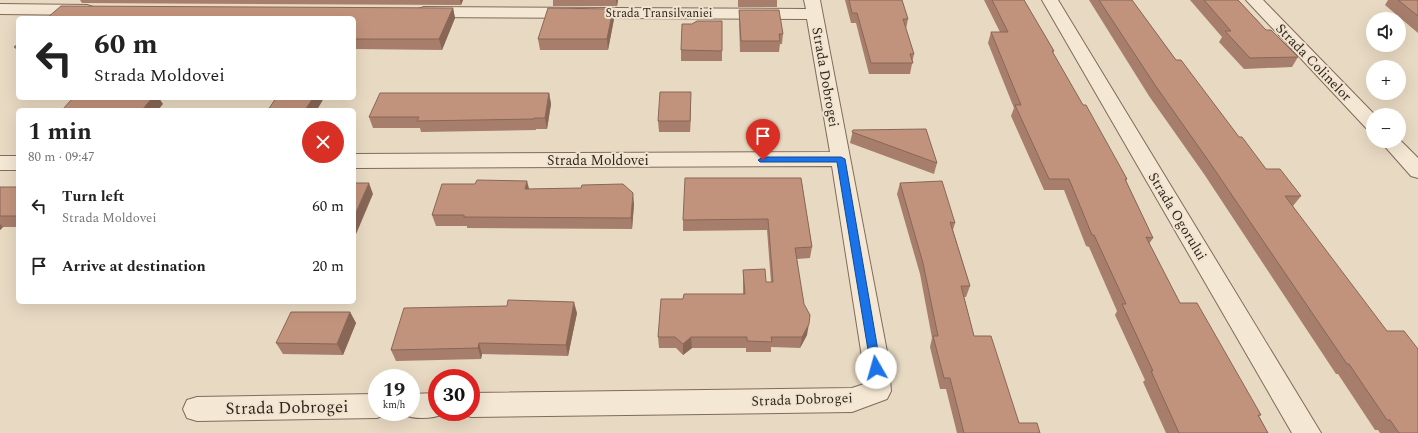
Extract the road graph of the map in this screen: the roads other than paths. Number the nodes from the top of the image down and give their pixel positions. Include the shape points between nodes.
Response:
1 (1050, 0) edge
2 (1254, 0) edge
3 (813, 7) edge
4 (0, 9) edge
5 (104, 10) edge
6 (407, 12) edge
7 (1366, 117) edge
8 (1397, 148) edge
9 (841, 159) junction
10 (356, 161) edge
11 (0, 163) edge
12 (16, 163) edge
13 (1418, 170) edge
14 (480, 405) edge
15 (368, 406) edge
16 (198, 409) dead end
17 (1307, 433) edge

1 - 17 street, Strada Ogorului
2 - 7 street, Strada Colinelor
3 - 6 street, Strada Transilvaniei
3 - 9 street, Strada Dobrogei
4 - 5 street
8 - 13 street
9 - 10 street, Strada Moldovei
9 - 14 street, Strada Dobrogei via 875,357 878,391 852,400
11 - 12 street
15 - 16 street, Strada Dobrogei

